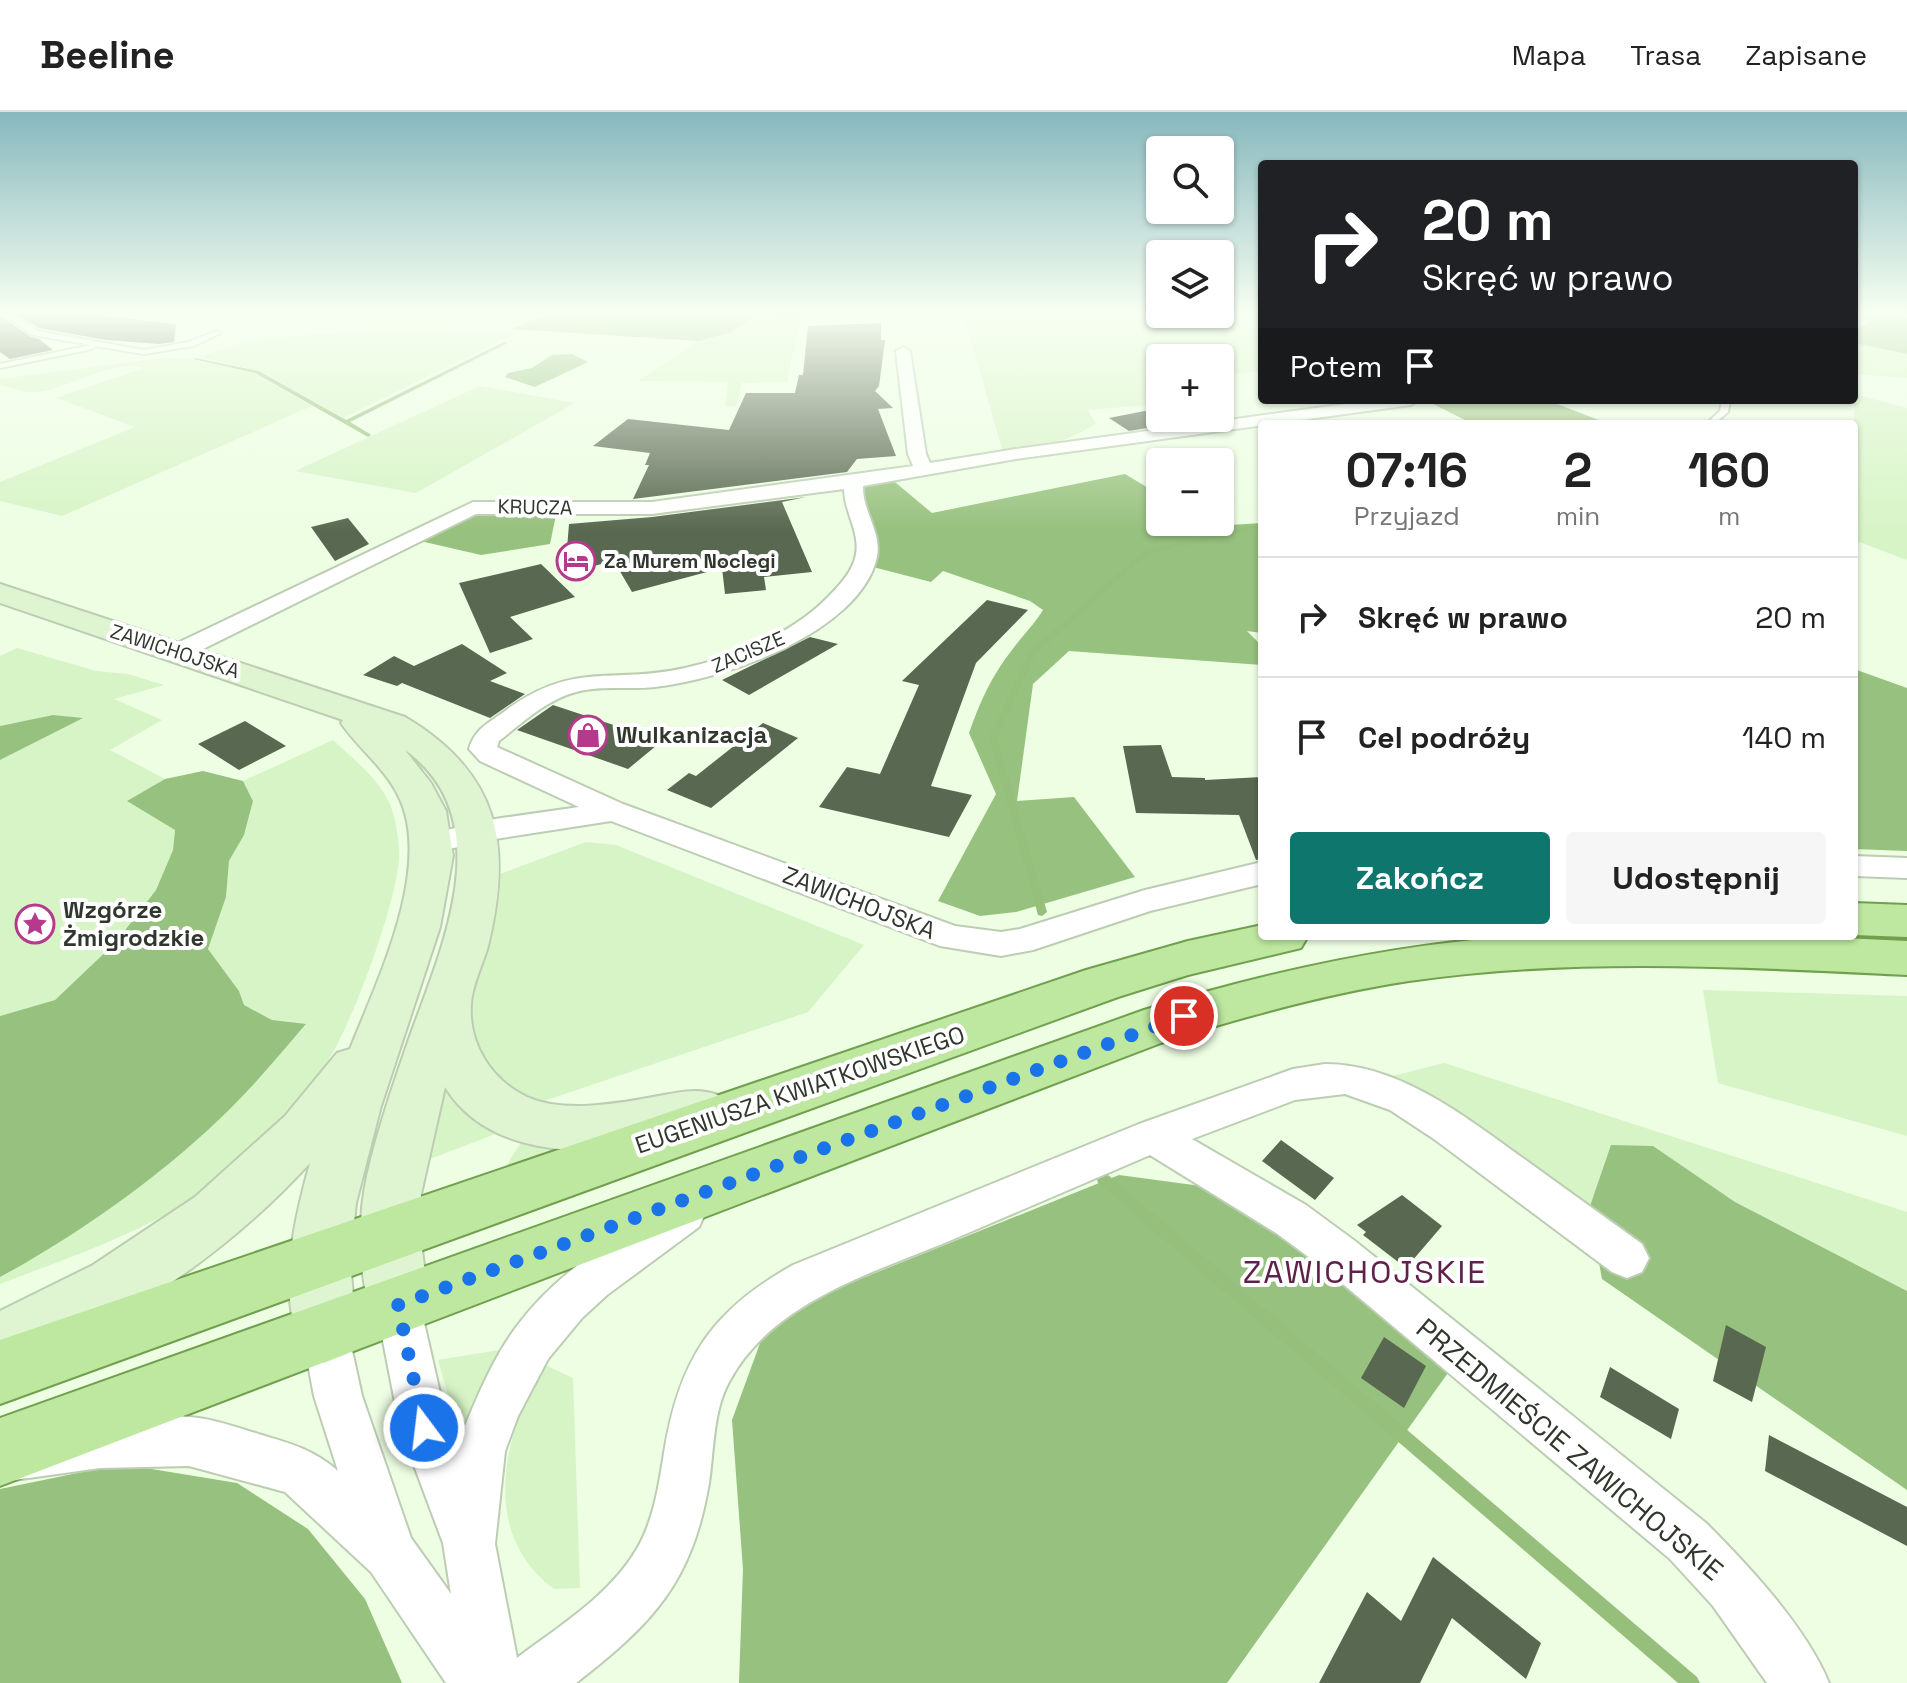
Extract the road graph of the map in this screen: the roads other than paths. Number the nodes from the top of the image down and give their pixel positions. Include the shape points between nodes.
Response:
1 (908, 385) edge
2 (1382, 404) edge
3 (1725, 404) edge
4 (1265, 420) edge
5 (1714, 420) edge
6 (1258, 421) edge
7 (923, 467) junction
8 (854, 482) junction
9 (0, 593) edge
10 (178, 652) junction
11 (349, 712) junction
12 (486, 738) joint
13 (613, 811) junction
14 (475, 833) junction
15 (431, 843) junction
16 (1858, 866) edge
17 (1907, 868) edge
18 (1258, 874) edge
19 (1858, 919) edge
20 (1907, 921) edge
21 (1267, 940) edge
22 (1907, 958) edge
23 (446, 1003) junction
24 (382, 1030) junction
25 (788, 1094) junction
26 (1153, 1136) junction
27 (729, 1183) junction
28 (390, 1234) junction
29 (1627, 1258) dead end
30 (320, 1259) junction
31 (398, 1305) junction
32 (325, 1332) junction
33 (0, 1344) edge
34 (0, 1372) edge
35 (0, 1455) edge
36 (469, 1544) junction
37 (390, 1553) junction
38 (480, 1683) edge
39 (493, 1683) edge
40 (531, 1683) edge
41 (1801, 1683) edge

1 - 7 street
2 - 4 street, KRUCZA
3 - 5 lane
6 - 7 street, KRUCZA
7 - 8 street, KRUCZA
8 - 10 street, KRUCZA via 644,509 473,508
8 - 12 street, ZACISZE via 868,549 865,563 836,600 799,630 740,660 696,673 563,688
9 - 10 street, ZAWICHOJSKA
10 - 11 street, ZAWICHOJSKA
11 - 14 street, ZAWICHOJSKA via 392,725 433,751 465,793
11 - 15 street, ZAWICHOJSKA via 414,785 426,811
12 - 13 street, ZAWICHOJSKA via 483,749 490,755
13 - 14 street
13 - 18 street, ZAWICHOJSKA via 972,942 1021,941 1145,901
14 - 15 street
14 - 23 street, ZAWICHOJSKA via 475,905
15 - 24 street, ZAWICHOJSKA via 420,913
16 - 17 street
19 - 20 main road
21 - 25 main road, EUGENIUSZA KWIATKOWSKIEGO via 1103,983
22 - 27 main road via 1711,949 1557,951 1430,961 1317,980 1144,1029
23 - 25 street, ZAWICHOJSKA via 451,1040 466,1078 494,1103 527,1120 578,1128 627,1124
23 - 28 street, ZAWICHOJSKA via 401,1150
24 - 30 street, ZAWICHOJSKA via 341,1154
24 - 33 street via 304,1135 243,1194 111,1288
25 - 28 main road, EUGENIUSZA KWIATKOWSKIEGO
26 - 29 street via 1293,1085 1345,1079 1404,1099
26 - 40 street via 769,1301 719,1354 704,1385 670,1540 653,1573 623,1609
26 - 41 street, PRZEDMIEŚCIE ZAWICHOJSKIE via 1291,1219 1340,1255 1688,1541 1732,1587
27 - 31 main road
27 - 36 street via 591,1280 532,1343 480,1451
28 - 30 main road, EUGENIUSZA KWIATKOWSKIEGO
28 - 31 street, ZAWICHOJSKA
30 - 32 street
30 - 34 main road, EUGENIUSZA KWIATKOWSKIEGO
31 - 32 main road
31 - 36 street via 424,1428
32 - 35 main road
32 - 37 street via 338,1396
35 - 37 street via 100,1443 189,1441 217,1446 300,1471
36 - 39 street
37 - 38 street

